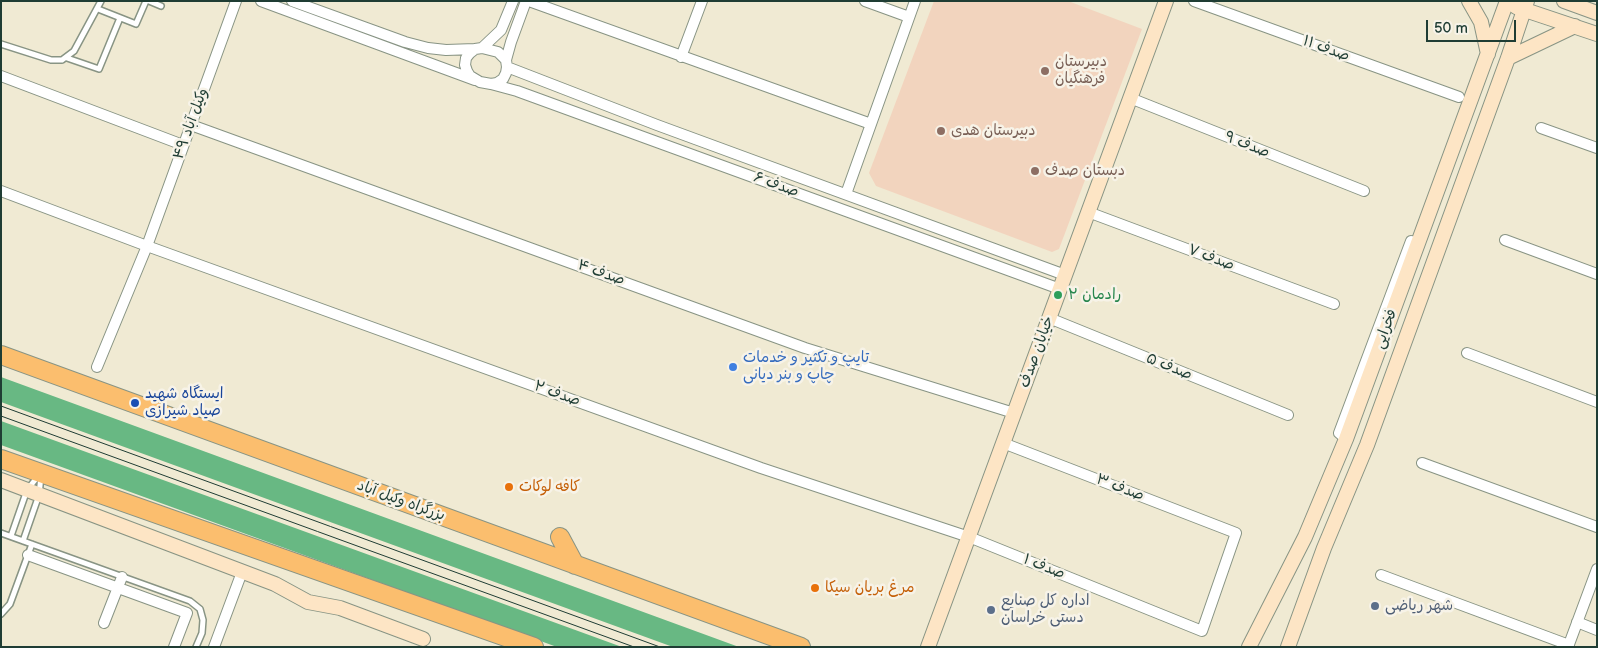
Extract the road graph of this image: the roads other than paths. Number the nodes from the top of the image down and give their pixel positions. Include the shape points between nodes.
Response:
1 (101, 1) edge
2 (147, 1) edge
3 (236, 1) edge
4 (261, 1) edge
5 (292, 1) edge
6 (513, 1) edge
7 (528, 1) edge
8 (702, 1) edge
9 (865, 1) edge
10 (915, 1) edge
11 (1166, 1) edge
12 (1194, 1) edge
13 (1469, 1) edge
14 (1504, 2) edge
15 (1570, 2) edge
16 (1525, 5) edge
17 (161, 6) dead end
18 (98, 9) junction
19 (1597, 13) edge
20 (909, 17) junction
21 (120, 18) junction
22 (1575, 26) junction
23 (1597, 34) edge
24 (1, 44) edge
25 (478, 48) junction
26 (1488, 54) junction
27 (682, 57) junction
28 (67, 58) junction
29 (1508, 58) junction
30 (507, 64) junction
31 (1, 76) edge
32 (475, 80) junction
33 (491, 84) junction
34 (1459, 97) dead end
35 (1130, 98) junction
36 (871, 124) junction
37 (190, 125) junction
38 (1541, 128) dead end
39 (183, 145) junction
40 (713, 146) junction
41 (1597, 148) edge
42 (708, 160) junction
43 (1, 191) edge
44 (1364, 191) dead end
45 (846, 194) junction
46 (1088, 212) junction
47 (1422, 213) dead end
48 (1505, 240) dead end
49 (147, 246) junction
50 (1597, 274) edge
51 (1065, 275) junction
52 (1060, 289) junction
53 (1334, 304) dead end
54 (1049, 318) junction
55 (1467, 353) dead end
56 (1, 355) edge
57 (97, 367) dead end
58 (1597, 402) edge
59 (1014, 413) junction
60 (1288, 415) dead end
61 (1346, 439) junction
62 (1003, 443) junction
63 (1, 459) edge
64 (1422, 463) dead end
65 (41, 473) junction
66 (1, 480) edge
67 (33, 492) junction
68 (1597, 527) edge
69 (1, 533) edge
70 (11, 536) junction
71 (560, 537) dead end
72 (969, 537) junction
73 (23, 541) junction
74 (32, 544) junction
75 (28, 555) junction
76 (575, 565) junction
77 (1597, 569) edge
78 (242, 572) junction
79 (1381, 575) dead end
80 (122, 577) junction
81 (117, 587) junction
82 (1, 614) edge
83 (1577, 622) junction
84 (104, 623) dead end
85 (1597, 630) edge
86 (1202, 631) joint
87 (422, 643) edge
88 (1568, 646) edge
89 (174, 647) edge
90 (196, 647) edge
91 (214, 647) edge
92 (534, 647) edge
93 (801, 647) edge
94 (928, 647) edge
95 (1249, 647) edge
96 (1288, 647) edge

1 - 18 lane
2 - 17 lane
2 - 21 lane via 136,24
3 - 37 street, وکیل آباد ۴۹
4 - 32 street
5 - 25 street via 405,42 446,50
6 - 25 street via 501,30
7 - 27 street
7 - 30 street via 510,42
8 - 27 street
9 - 20 street
10 - 20 street
11 - 35 street, خیابان صدف
12 - 34 street, صدف ۱۱
13 - 26 street via 1481,22
14 - 16 street
14 - 26 street, فخرایی
15 - 19 street
16 - 22 street
16 - 29 street, فخرایی
18 - 21 lane
18 - 28 lane
20 - 36 street
21 - 28 lane via 99,69
22 - 23 street
22 - 29 street
24 - 28 lane via 51,60
25 - 30 street via 498,52
25 - 32 street via 466,58 465,65
26 - 61 street, فخرایی
27 - 36 street
29 - 96 street, فخرایی via 1367,445 1324,548
30 - 33 street via 503,79
30 - 40 street, صدف ۶
31 - 39 street
32 - 33 street
33 - 42 street, صدف ۶ via 517,90
35 - 44 street, صدف ۹
35 - 46 street, خیابان صدف
36 - 45 street
37 - 39 street, وکیل آباد ۴۹
37 - 59 street, صدف ۴ via 805,348
38 - 41 street
39 - 49 street, وکیل آباد ۴۹
40 - 42 street
40 - 45 street, صدف ۶
42 - 52 street, صدف ۶
43 - 49 street, صدف ۲
45 - 51 street, صدف ۶
46 - 51 street, خیابان صدف
46 - 53 street, صدف ۷
47 - 61 street via 1339,433
48 - 50 street
49 - 57 street, وکیل آباد ۴۹
49 - 72 street, صدف ۲ via 760,468
51 - 52 street, خیابان صدف
52 - 54 street, خیابان صدف
54 - 59 street, خیابان صدف
54 - 60 street, صدف ۵
55 - 58 street
56 - 76 highway, بزرگراه وکیل آباد
59 - 62 street, خیابان صدف
61 - 95 street, فخرایی via 1305,537
62 - 72 street, خیابان صدف
62 - 86 street, صدف ۳ via 1236,533
63 - 65 highway
64 - 68 street
65 - 67 lane
65 - 67 lane
65 - 92 highway
66 - 67 street
67 - 70 lane
67 - 73 lane
67 - 78 street
69 - 70 lane
70 - 73 lane
71 - 76 highway
72 - 86 street, صدف ۱
72 - 94 street, خیابان صدف
73 - 74 lane
74 - 75 lane
74 - 80 lane
75 - 81 street
75 - 82 lane via 10,604
76 - 93 highway, بزرگراه وکیل آباد
77 - 83 street
78 - 87 street via 275,584 308,602 340,608
78 - 91 street
79 - 88 street
80 - 81 street
80 - 90 lane via 190,602 200,609 202,633
81 - 84 street
81 - 89 street via 187,613
83 - 85 street
83 - 88 street

